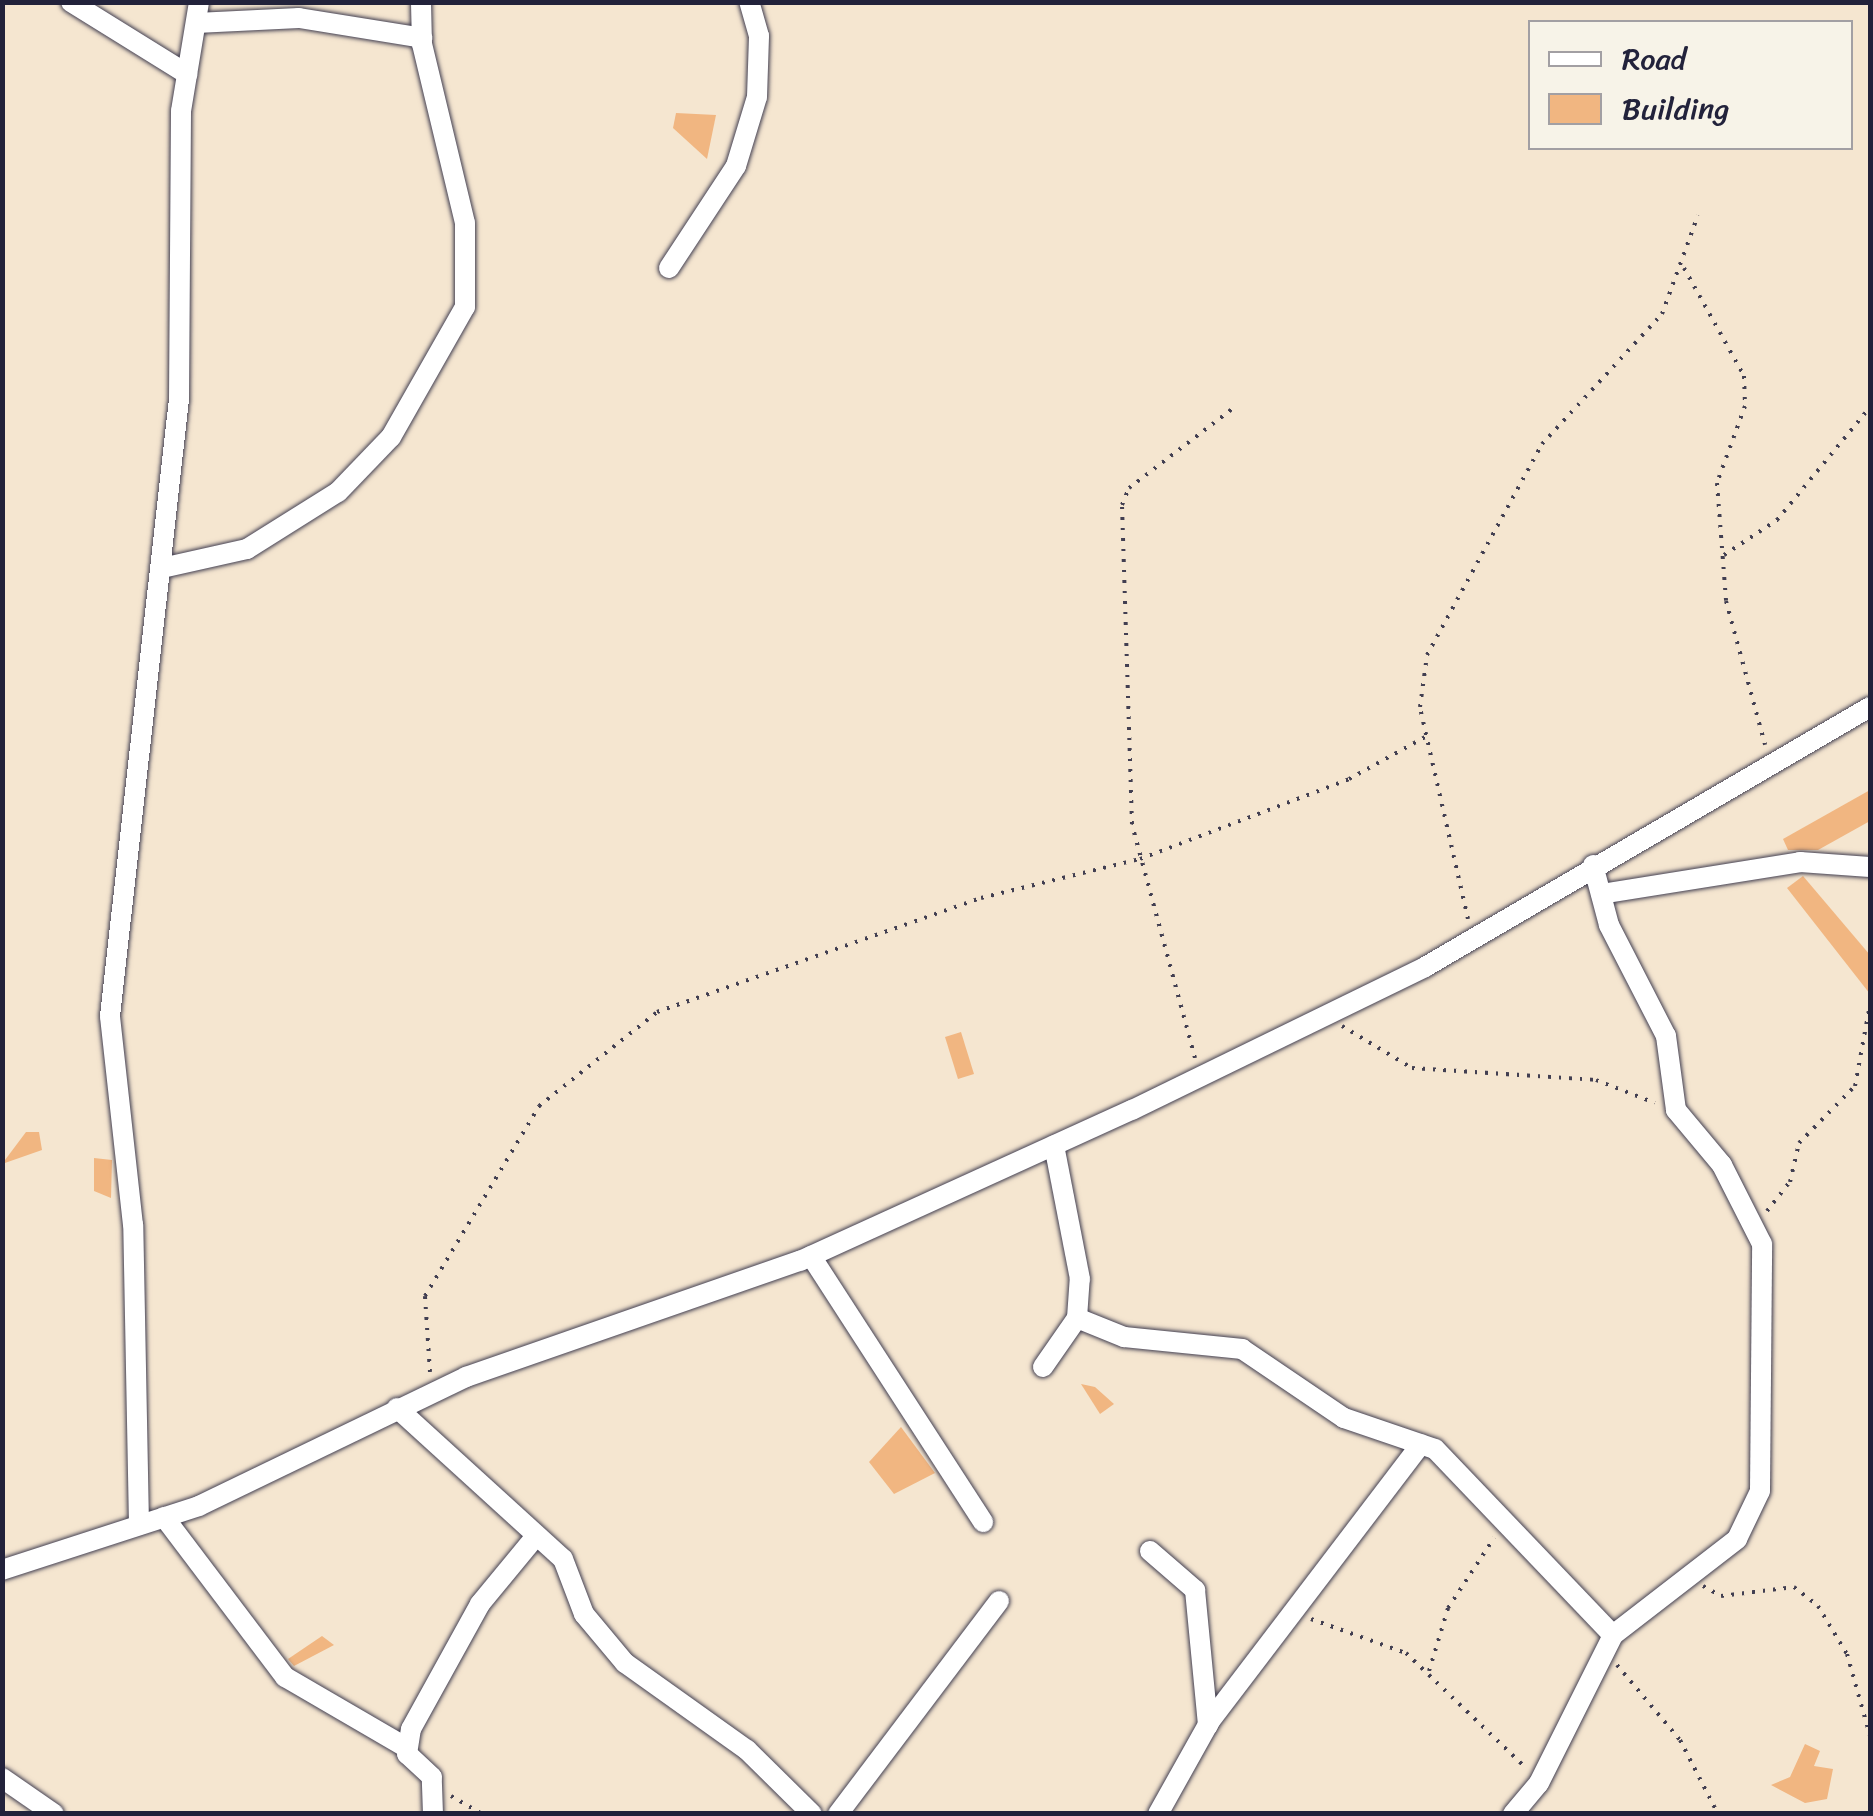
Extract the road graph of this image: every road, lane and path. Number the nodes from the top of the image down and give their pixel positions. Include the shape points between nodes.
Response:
1 (71, 2) edge
2 (421, 2) edge
3 (749, 2) edge
4 (197, 13) edge
5 (422, 38) junction
6 (187, 74) junction
7 (1698, 216) dead end
8 (668, 268) dead end
9 (1684, 268) junction
10 (1236, 406) dead end
11 (1870, 410) edge
12 (1724, 555) junction
13 (162, 568) junction
14 (1870, 708) edge
15 (1425, 737) junction
16 (1769, 764) junction
17 (1140, 859) junction
18 (1593, 865) junction
19 (1870, 867) edge
20 (1601, 894) junction
21 (1472, 938) junction
22 (1870, 1004) edge
23 (1331, 1017) junction
24 (1201, 1078) junction
25 (1682, 1118) junction
26 (1054, 1146) junction
27 (1755, 1227) junction
28 (811, 1256) junction
29 (1076, 1318) junction
30 (1042, 1367) dead end
31 (433, 1392) junction
32 (397, 1408) junction
33 (1421, 1444) junction
34 (164, 1518) junction
35 (983, 1522) dead end
36 (139, 1525) junction
37 (1502, 1525) junction
38 (536, 1536) junction
39 (1150, 1551) dead end
40 (2, 1570) edge
41 (1691, 1578) junction
42 (999, 1601) dead end
43 (1291, 1616) junction
44 (1609, 1642) junction
45 (1428, 1672) junction
46 (1208, 1726) junction
47 (1870, 1736) edge
48 (406, 1748) junction
49 (2, 1778) edge
50 (1539, 1784) junction
51 (435, 1790) junction
52 (54, 1814) edge
53 (433, 1814) edge
54 (482, 1814) edge
55 (812, 1814) edge
56 (838, 1814) edge
57 (1158, 1814) edge
58 (1513, 1814) edge
59 (1718, 1814) edge

1 - 6 street
2 - 5 street
3 - 8 street via 759,36 757,98 736,166
4 - 5 street via 315,20
4 - 6 street
5 - 13 street via 465,223 465,307 391,436 338,492 247,549
6 - 13 street via 179,399
7 - 9 path
9 - 12 path via 1744,376 1746,406 1717,484
9 - 15 path via 1662,314 1542,444 1503,506 1428,655
10 - 17 path via 1129,488 1122,505 1126,774
11 - 12 path via 1777,520
12 - 16 path via 1726,601
13 - 36 street via 110,1016 134,1225
14 - 16 street
15 - 17 path via 1349,779
15 - 21 path
16 - 18 street
17 - 24 path
17 - 31 path via 981,898 657,1012 583,1064 540,1106 425,1296
18 - 20 street
18 - 21 street
19 - 20 street via 1800,862
20 - 25 street via 1666,1036
21 - 23 street
22 - 27 path via 1855,1086 1800,1144 1790,1182
23 - 24 street
23 - 25 path via 1412,1068 1596,1080
24 - 26 street
25 - 27 street
26 - 28 street
26 - 29 street via 1080,1280
27 - 41 street via 1767,1367 1760,1492 1737,1539
28 - 31 street
28 - 35 street
29 - 30 street
29 - 33 street via 1124,1337 1242,1349 1344,1418
31 - 32 street
32 - 34 street
32 - 38 street
33 - 37 street via 1446,1455
33 - 43 street
34 - 36 street
34 - 48 street via 285,1677
36 - 40 street
37 - 44 street
37 - 45 path via 1448,1608
38 - 48 street via 451,1650
38 - 55 street via 577,1578 584,1614 625,1663 747,1750
39 - 46 street via 1195,1590
41 - 44 street
41 - 47 path via 1721,1596 1794,1587 1818,1606 1847,1654
42 - 56 street
43 - 45 path via 1369,1633
43 - 46 street
44 - 50 street
44 - 59 path via 1680,1740
45 - 50 path
46 - 57 street
48 - 51 street
49 - 52 street
50 - 58 street
51 - 53 street
51 - 54 path

